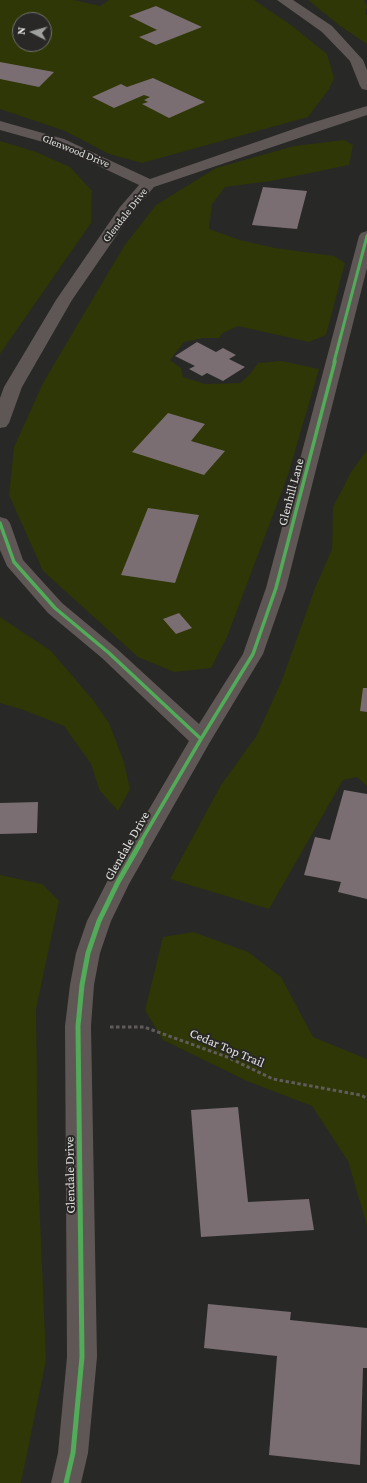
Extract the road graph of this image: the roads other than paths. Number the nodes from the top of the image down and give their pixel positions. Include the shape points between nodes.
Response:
1 (284, 0) edge
2 (367, 86) edge
3 (367, 110) edge
4 (0, 124) edge
5 (149, 184) junction
6 (367, 236) edge
7 (0, 424) edge
8 (0, 524) edge
9 (201, 739) junction
10 (66, 1483) edge

1 - 2 street via 327,29 356,60
3 - 5 street, Glendale Drive
4 - 5 street, Glenwood Drive via 59,142
5 - 7 street, Glendale Drive via 126,210 64,300 12,387
6 - 9 street, Glenhill Lane via 276,588 253,654
8 - 9 street via 14,562 55,608 109,653
9 - 10 street, Glendale Drive via 122,873 99,922 82,985 78,1026 82,1357 73,1453

